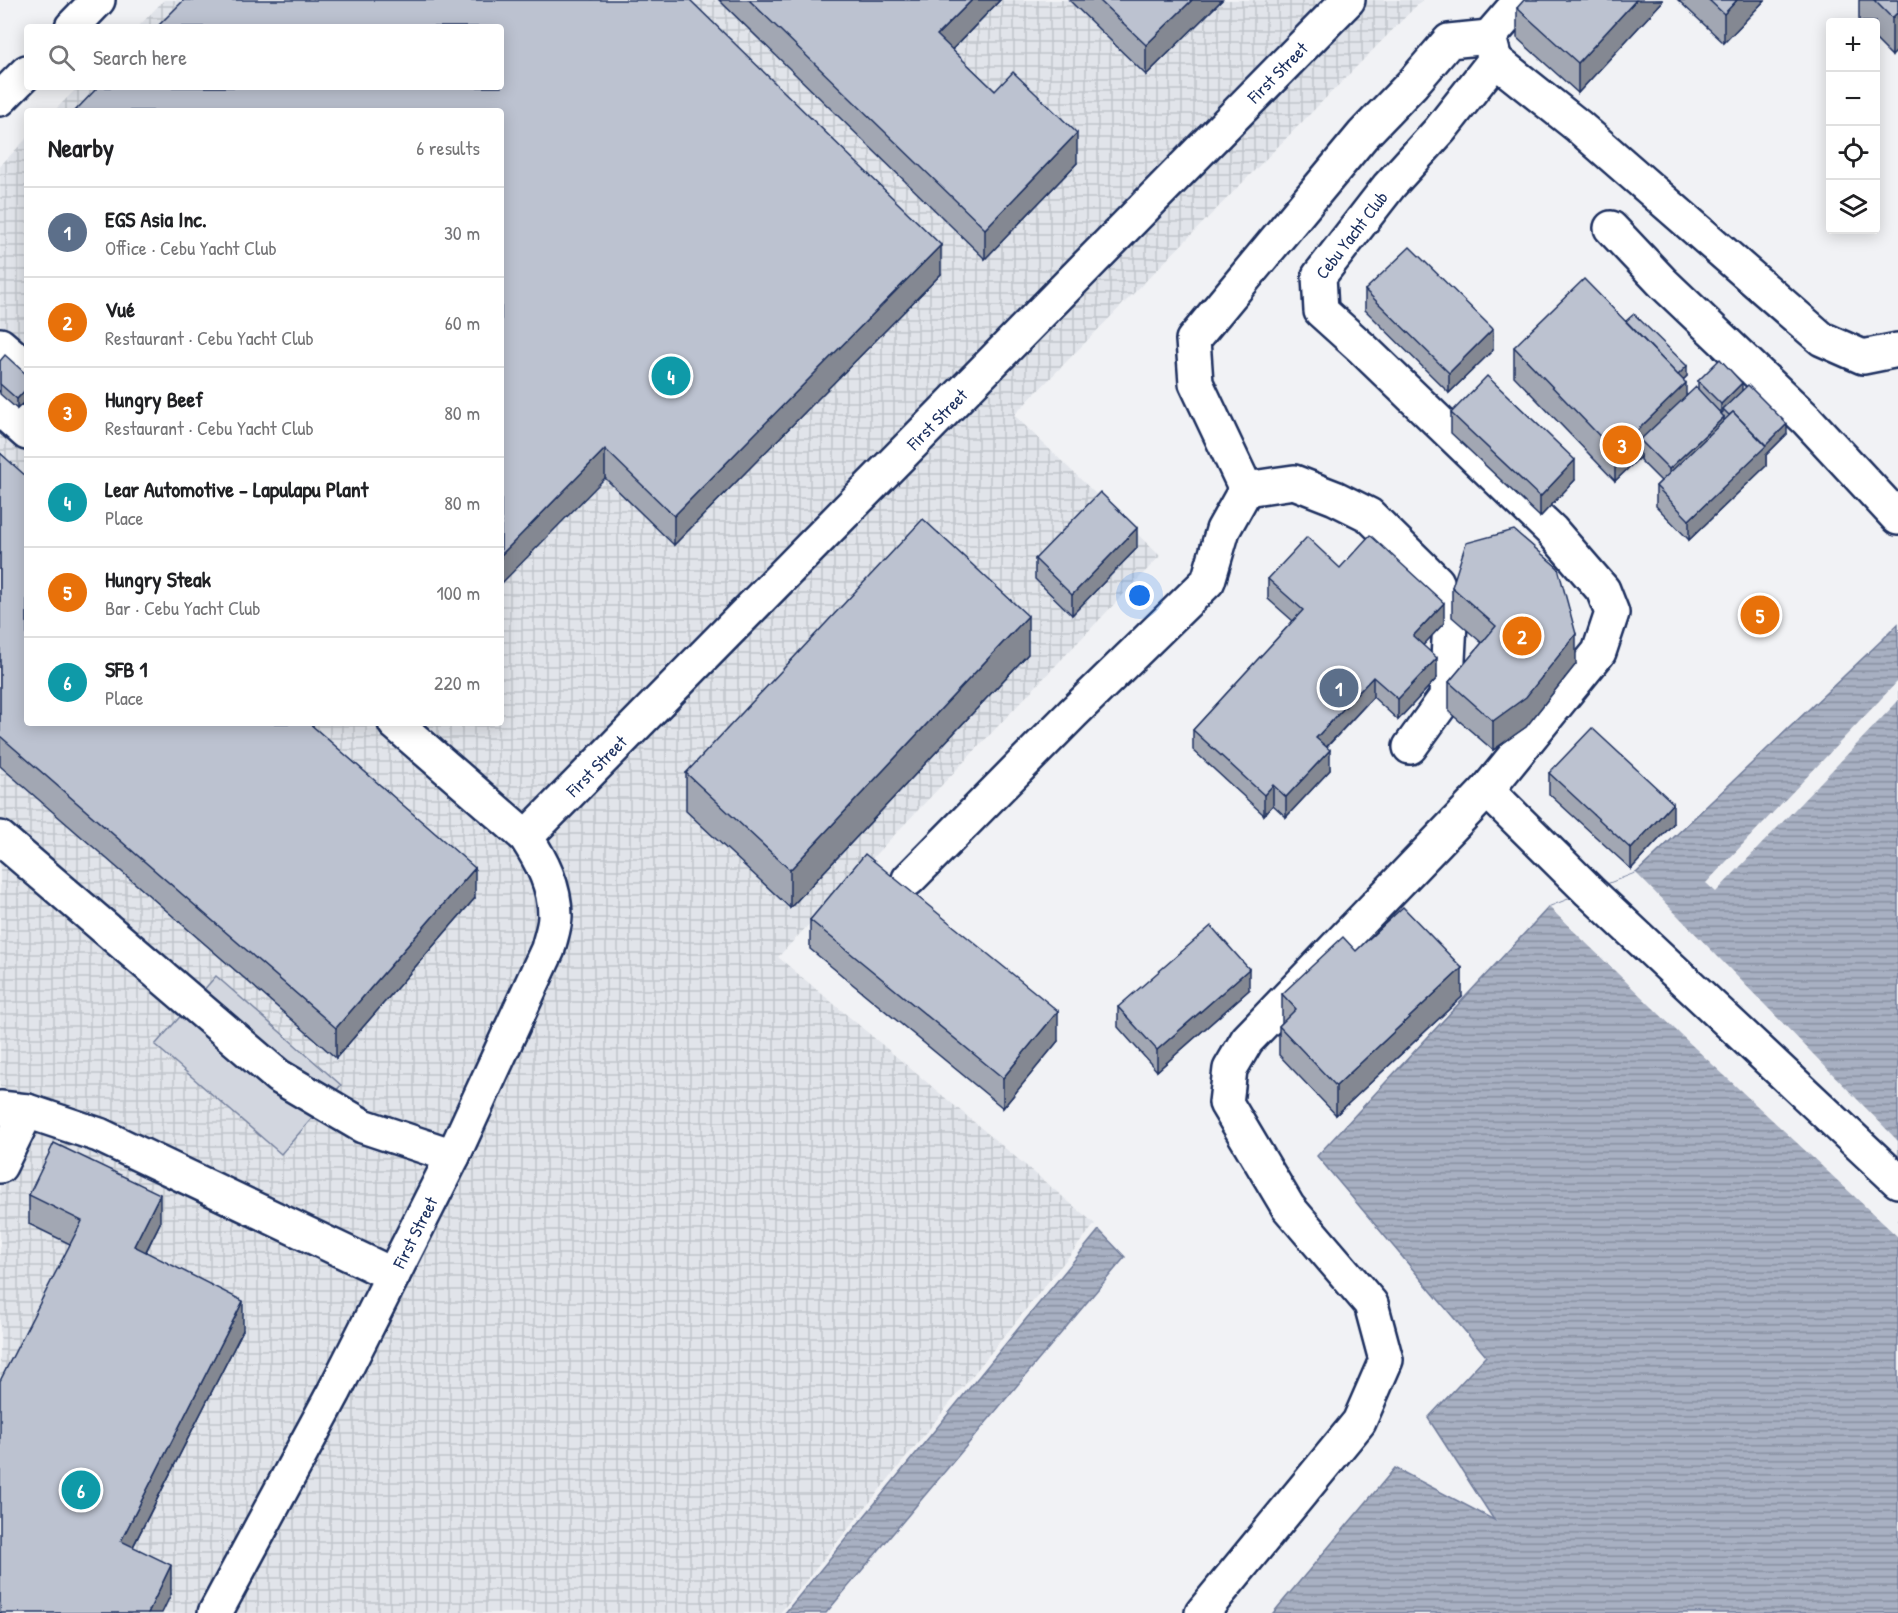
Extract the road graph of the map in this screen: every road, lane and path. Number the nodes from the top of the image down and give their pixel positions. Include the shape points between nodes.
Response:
1 (98, 0) edge
2 (1348, 0) edge
3 (1521, 0) edge
4 (75, 24) edge
5 (1492, 49) junction
6 (24, 75) edge
7 (0, 99) edge
8 (1611, 228) dead end
9 (0, 345) edge
10 (1898, 350) edge
11 (24, 365) edge
12 (0, 409) edge
13 (24, 430) edge
14 (1246, 489) junction
15 (1898, 518) edge
16 (398, 726) edge
17 (1410, 747) dead end
18 (1487, 790) junction
19 (526, 837) junction
20 (0, 838) edge
21 (909, 879) dead end
22 (13, 1110) edge
23 (453, 1156) junction
24 (0, 1166) edge
25 (1898, 1181) edge
26 (393, 1275) junction
27 (215, 1613) edge
28 (1202, 1613) edge

1 - 4 street
2 - 19 street, First Street
3 - 5 street, Cebu Yacht Club
5 - 10 street via 1822,339 1863,357
5 - 14 street via 1449,41 1363,135 1193,340 1196,383
5 - 18 street, Cebu Yacht Club via 1440,130 1389,186 1319,276 1322,311 1552,531 1603,590 1612,613 1599,652
6 - 7 street
8 - 15 street via 1807,420
9 - 11 street
12 - 13 street
14 - 17 street via 1294,482 1335,498 1369,515 1437,582 1450,622 1446,697
14 - 21 street via 1223,530 1208,581
16 - 19 street, First Street
18 - 25 street
18 - 28 street, Cebu Yacht Club via 1247,1040 1230,1069 1226,1103 1288,1207 1371,1304 1386,1360 1359,1422
19 - 23 street, First Street via 541,859 553,895 555,918 548,949
20 - 23 street via 278,1076 363,1126
22 - 24 street
22 - 26 street via 99,1135
23 - 26 street, First Street
26 - 27 street, First Street

